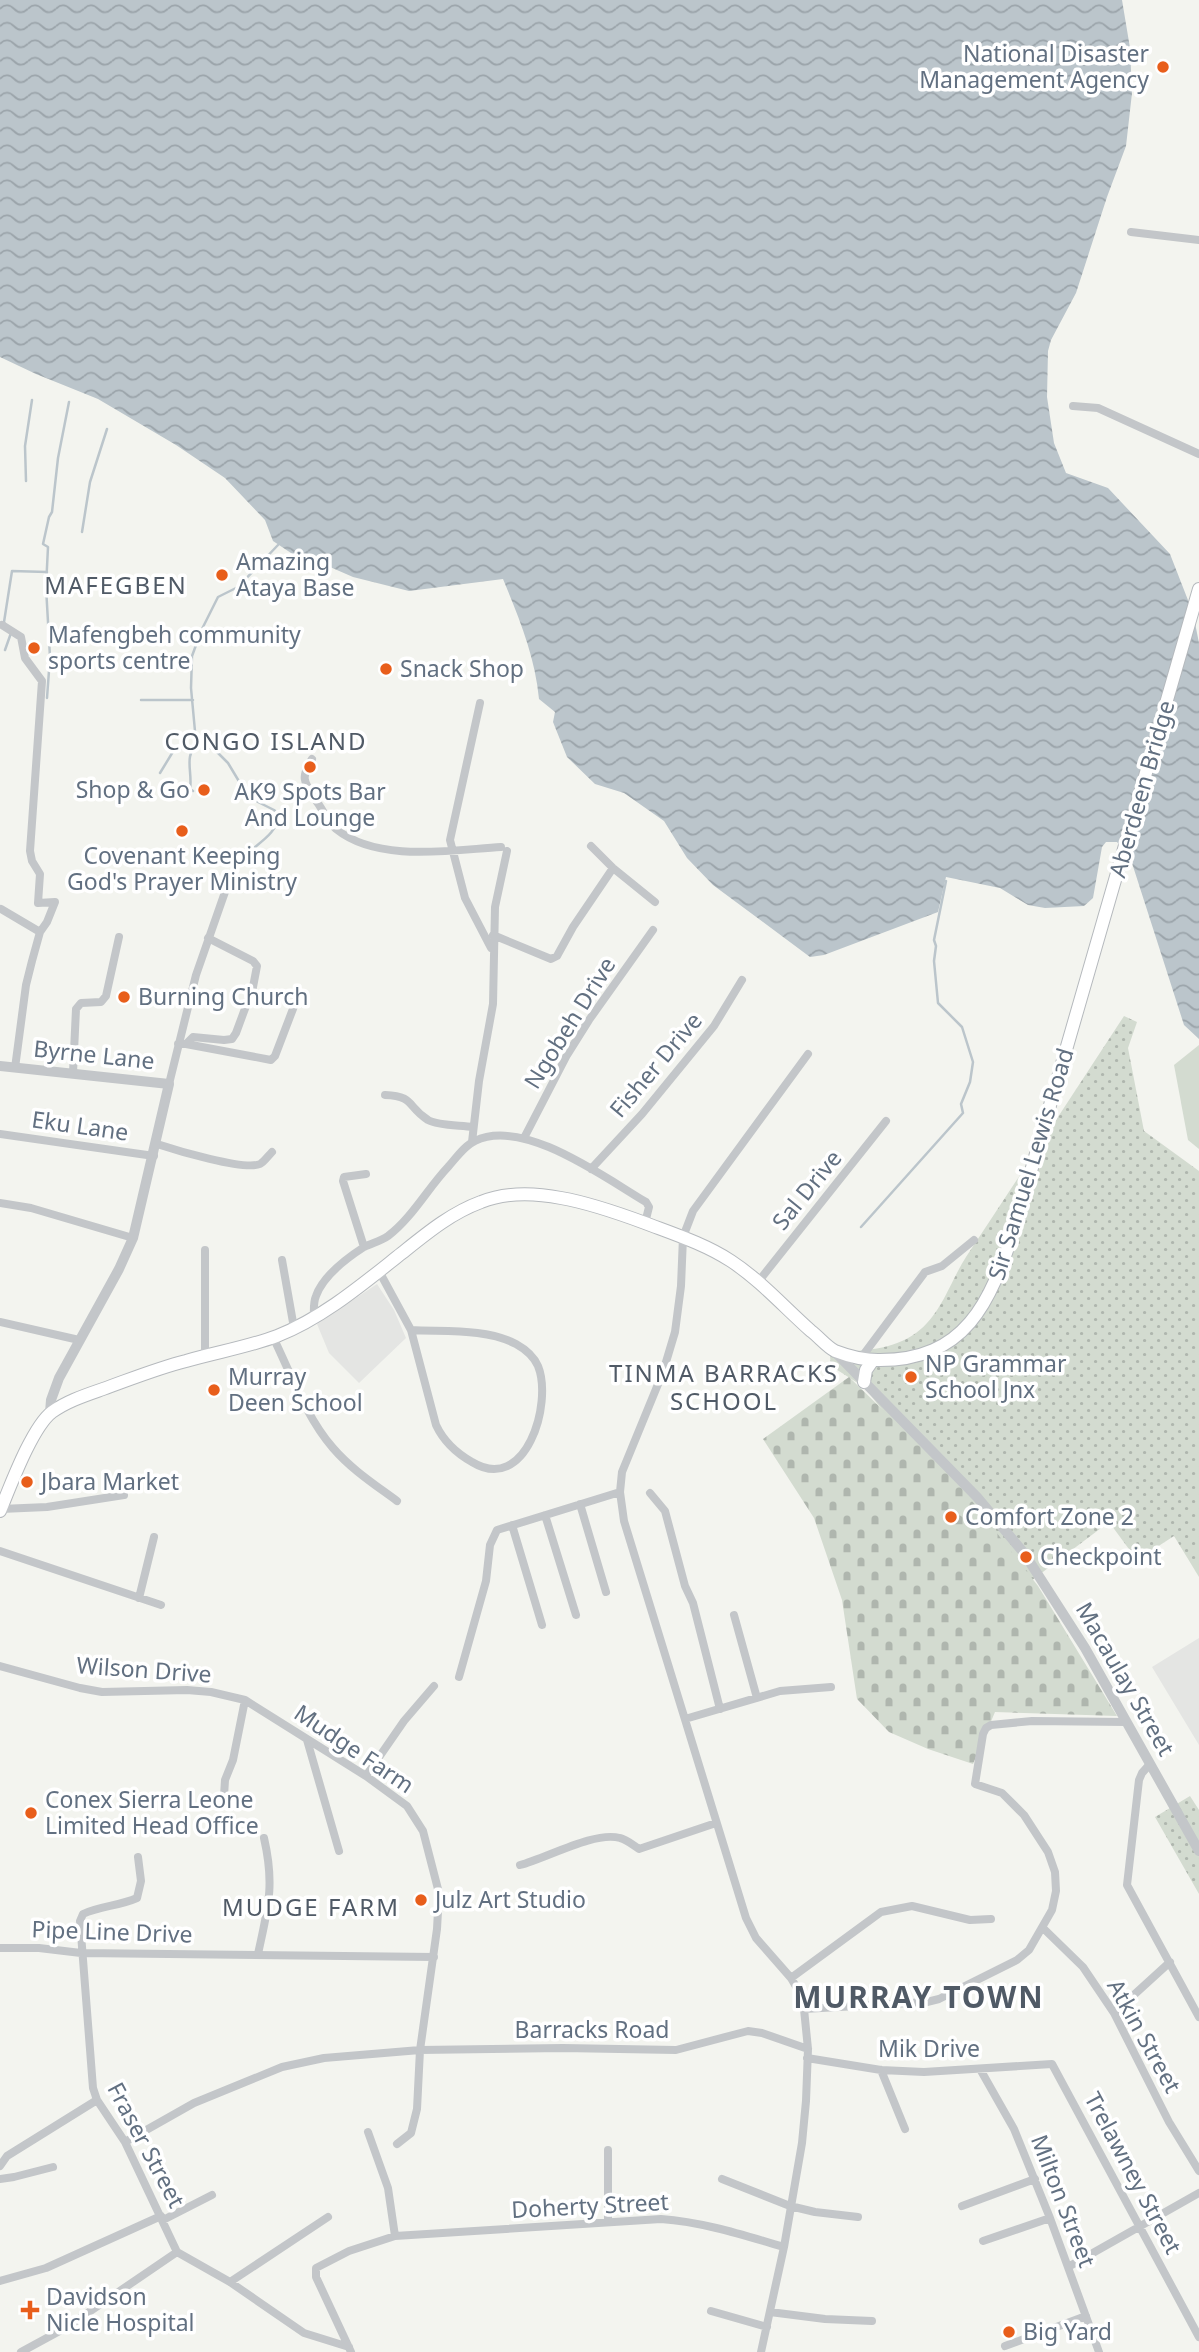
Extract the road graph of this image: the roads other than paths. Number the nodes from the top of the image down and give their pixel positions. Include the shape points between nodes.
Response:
1 (1131, 232) dead end
2 (1199, 240) edge
3 (1073, 406) dead end
4 (1199, 454) edge
5 (1199, 589) edge
6 (2, 625) dead end
7 (480, 704) dead end
8 (312, 759) dead end
9 (591, 846) dead end
10 (452, 852) junction
11 (613, 868) junction
12 (225, 892) dead end
13 (655, 902) dead end
14 (1, 909) edge
15 (653, 930) dead end
16 (40, 932) junction
17 (493, 935) junction
18 (119, 937) dead end
19 (208, 938) junction
20 (492, 950) junction
21 (742, 980) dead end
22 (1084, 990) joint
23 (296, 1001) dead end
24 (182, 1044) junction
25 (808, 1054) dead end
26 (0, 1066) edge
27 (15, 1068) junction
28 (73, 1073) junction
29 (169, 1084) junction
30 (385, 1095) dead end
31 (886, 1121) dead end
32 (473, 1127) junction
33 (0, 1134) edge
34 (524, 1138) junction
35 (472, 1142) junction
36 (157, 1144) junction
37 (272, 1152) dead end
38 (154, 1156) junction
39 (591, 1169) junction
40 (366, 1174) dead end
41 (0, 1203) edge
42 (645, 1223) junction
43 (683, 1237) junction
44 (133, 1238) junction
45 (974, 1240) dead end
46 (364, 1247) junction
47 (205, 1250) dead end
48 (282, 1260) dead end
49 (379, 1271) junction
50 (758, 1282) junction
51 (314, 1317) junction
52 (0, 1322) edge
53 (294, 1328) junction
54 (411, 1330) junction
55 (274, 1337) junction
56 (79, 1340) junction
57 (834, 1350) junction
58 (205, 1356) junction
59 (867, 1359) junction
60 (864, 1382) junction
61 (50, 1413) junction
62 (620, 1492) junction
63 (650, 1493) dead end
64 (124, 1494) dead end
65 (397, 1501) dead end
66 (580, 1504) junction
67 (1, 1510) edge
68 (545, 1515) junction
69 (512, 1525) junction
70 (154, 1537) dead end
71 (0, 1551) edge
72 (606, 1592) dead end
73 (139, 1598) junction
74 (161, 1605) dead end
75 (576, 1615) dead end
76 (734, 1615) dead end
77 (542, 1625) dead end
78 (0, 1666) edge
79 (459, 1677) dead end
80 (433, 1686) dead end
81 (831, 1687) dead end
82 (757, 1698) junction
83 (245, 1700) junction
84 (720, 1709) junction
85 (685, 1719) junction
86 (1126, 1722) junction
87 (307, 1740) junction
88 (1150, 1763) junction
89 (366, 1776) junction
90 (224, 1796) dead end
91 (716, 1823) junction
92 (264, 1838) dead end
93 (339, 1851) dead end
94 (1199, 1851) edge
95 (138, 1857) dead end
96 (520, 1865) dead end
97 (991, 1919) dead end
98 (1043, 1928) junction
99 (0, 1948) edge
100 (82, 1953) junction
101 (258, 1954) junction
102 (434, 1957) junction
103 (1170, 1962) junction
104 (791, 1978) junction
105 (804, 2009) junction
106 (1114, 2013) junction
107 (1199, 2017) edge
108 (421, 2050) junction
109 (808, 2054) junction
110 (1052, 2064) joint
111 (980, 2069) junction
112 (881, 2070) junction
113 (97, 2100) junction
114 (905, 2129) dead end
115 (368, 2132) dead end
116 (125, 2142) junction
117 (397, 2144) dead end
118 (607, 2150) dead end
119 (0, 2166) edge
120 (53, 2166) dead end
121 (1199, 2171) edge
122 (0, 2179) edge
123 (722, 2179) dead end
124 (1035, 2179) junction
125 (1199, 2193) edge
126 (212, 2195) dead end
127 (790, 2206) junction
128 (962, 2206) dead end
129 (327, 2217) dead end
130 (858, 2217) dead end
131 (162, 2218) junction
132 (1051, 2218) junction
133 (608, 2222) junction
134 (1139, 2227) junction
135 (395, 2236) junction
136 (983, 2241) dead end
137 (784, 2247) junction
138 (177, 2252) junction
139 (1068, 2267) junction
140 (0, 2281) edge
141 (230, 2281) junction
142 (711, 2311) dead end
143 (771, 2312) junction
144 (1086, 2316) junction
145 (872, 2321) dead end
146 (767, 2327) junction
147 (1199, 2337) edge
148 (1006, 2346) dead end
149 (350, 2349) edge
150 (21, 2352) edge
151 (761, 2352) edge
152 (1099, 2352) edge

1 - 2 street
3 - 4 street via 1098,408
5 - 22 main road, Aberdeen Bridge
6 - 16 street, Byrne Lane via 21,637 25,658 42,681 30,851 40,874 38,903 55,902
7 - 10 street via 450,840
8 - 10 street via 304,782 334,827 377,847
9 - 11 street
10 - 17 street via 504,849
10 - 20 street via 465,898
11 - 13 street
11 - 17 street via 557,956 545,958
12 - 19 street
14 - 16 street
15 - 34 street, Ngobeh Drive via 567,1055
16 - 27 street, Byrne Lane via 26,985
17 - 20 street
18 - 28 street via 106,996 101,1003 81,1003 76,1009
19 - 24 street
19 - 24 street via 253,961 257,973 232,1039 193,1037
20 - 32 street via 493,1004
21 - 39 street, Fisher Drive via 714,1026
22 - 59 main road, Sir Samuel Lewis Road via 1014,1230 984,1303 971,1322 938,1349 906,1359
23 - 24 street via 271,1060
24 - 29 street
25 - 43 street via 701,1200
26 - 27 street, Byrne Lane
27 - 28 street, Byrne Lane
28 - 29 street, Byrne Lane
29 - 36 street
30 - 32 street via 401,1096 428,1120
31 - 50 street, Sal Drive
32 - 35 street
33 - 38 street, Eku Lane
34 - 35 street via 494,1136
34 - 39 street
35 - 46 street via 397,1228
36 - 37 street via 251,1165 258,1165
36 - 38 street
38 - 44 street
39 - 42 street via 646,1202
40 - 46 street via 343,1181
41 - 44 street
42 - 43 main road, Sir Samuel Lewis Road
42 - 49 main road, Sir Samuel Lewis Road via 559,1197 508,1195 459,1211
43 - 50 main road, Sir Samuel Lewis Road via 717,1252
43 - 62 street via 675,1332 627,1456
44 - 56 street
45 - 59 street via 942,1266 925,1272
46 - 51 street via 322,1284
47 - 58 street
48 - 53 street
49 - 51 main road, Sir Samuel Lewis Road
49 - 54 street
50 - 57 main road, Sir Samuel Lewis Road
51 - 53 main road, Sir Samuel Lewis Road
52 - 56 street
53 - 55 main road, Sir Samuel Lewis Road
54 - 54 street via 484,1334 505,1339 531,1355 538,1365 542,1398 527,1447 510,1466 500,1470 479,1466 443,1439
55 - 58 main road, Sir Samuel Lewis Road
55 - 65 street via 332,1447
56 - 61 street via 54,1388
57 - 59 main road, Sir Samuel Lewis Road
57 - 60 street, Macaulay Street
58 - 61 main road, Sir Samuel Lewis Road via 83,1396
59 - 60 main road
60 - 86 street, Macaulay Street via 969,1488 1024,1553
61 - 67 main road
62 - 66 street
62 - 85 street via 624,1521
63 - 84 street via 664,1511
64 - 67 street
66 - 68 street
66 - 72 street
68 - 69 street
68 - 75 street
69 - 77 street
69 - 79 street via 497,1530 491,1545 486,1581
70 - 73 street
71 - 73 street
73 - 74 street
76 - 82 street
78 - 83 street, Wilson Drive via 102,1692 187,1690
80 - 89 street
81 - 82 street via 780,1691
82 - 84 street
83 - 87 street, Mudge Farm
83 - 90 street
84 - 85 street
85 - 91 street
86 - 88 street, Macaulay Street
86 - 98 street via 1032,1721 991,1725 983,1734 975,1784 1011,1800 1048,1852 1055,1872 1052,1910
87 - 89 street, Mudge Farm
87 - 93 street
88 - 94 street, Macaulay Street
88 - 103 street via 1139,1780 1127,1885
89 - 102 street, Mudge Farm via 407,1806 423,1831 439,1893
91 - 96 street via 639,1849 621,1838 597,1837
91 - 104 street via 746,1918 756,1938
92 - 101 street via 270,1898
95 - 100 street, Fraser Street via 141,1881 137,1898 83,1914
97 - 104 street via 970,1920 912,1906 881,1912
98 - 105 street via 1017,1960 939,1999
98 - 106 street, Atkin Street via 1069,1951
99 - 100 street, Pipe Line Drive
100 - 101 street, Pipe Line Drive
100 - 113 street, Fraser Street via 90,2074
101 - 102 street, Pipe Line Drive
102 - 108 street, Mudge Farm
103 - 106 street
103 - 107 street
104 - 105 street
105 - 109 street
106 - 121 street, Atkin Street
108 - 109 street, Barracks Road via 668,2051 748,2031
108 - 116 street, Barracks Road via 324,2057 282,2067 194,2103
108 - 117 street, Mudge Farm via 411,2133
109 - 112 street, Mik Drive
109 - 127 street via 802,2143
110 - 111 street, Mik Drive
110 - 134 street, Trelawney Street
111 - 112 street, Mik Drive
111 - 124 street, Milton Street via 1014,2129
112 - 114 street
113 - 116 street, Fraser Street
113 - 119 street via 7,2156
115 - 135 street via 388,2188
116 - 131 street, Fraser Street
118 - 133 street
120 - 122 street
123 - 127 street
124 - 128 street
124 - 132 street, Milton Street
125 - 134 street
126 - 131 street
127 - 130 street
127 - 137 street
129 - 141 street
131 - 138 street, Fraser Street
131 - 140 street via 46,2268
132 - 136 street
132 - 139 street, Milton Street
133 - 135 street, Doherty Street
133 - 137 street, Doherty Street via 684,2221
134 - 139 street
134 - 147 street, Trelawney Street
135 - 149 street, Doherty Street via 316,2268
137 - 143 street
138 - 141 street
138 - 150 street via 67,2327
139 - 144 street, Milton Street
141 - 149 street via 304,2333
142 - 146 street
143 - 145 street
143 - 146 street
144 - 148 street
144 - 152 street, Milton Street
146 - 151 street

